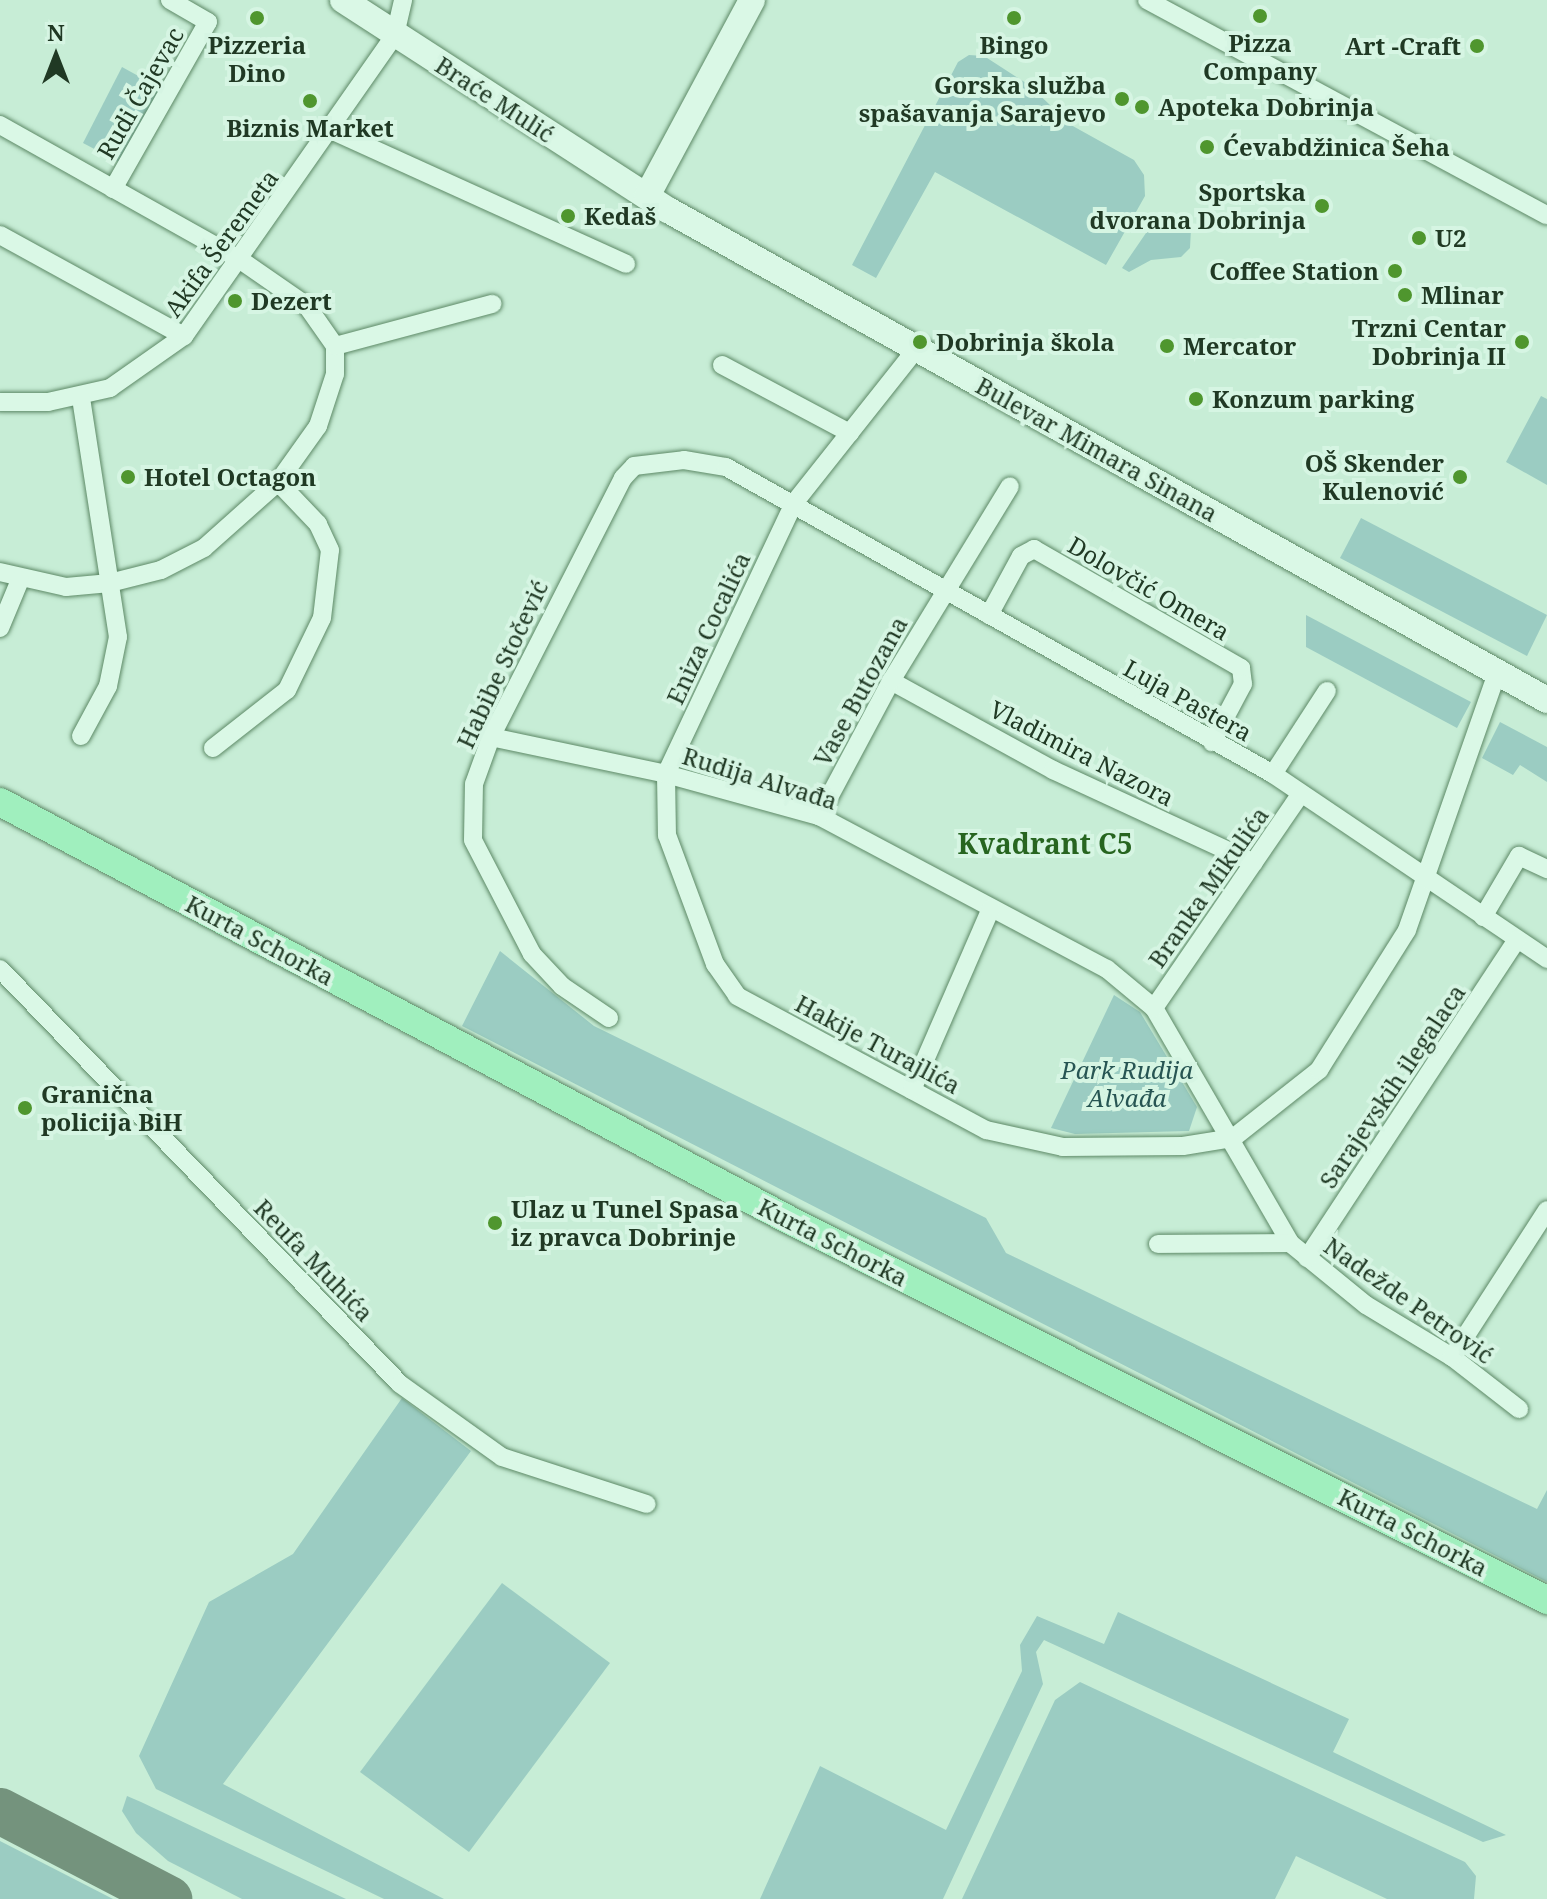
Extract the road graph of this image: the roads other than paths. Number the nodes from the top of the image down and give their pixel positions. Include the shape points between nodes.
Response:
1 (170, 0) edge
2 (343, 0) edge
3 (403, 0) edge
4 (752, 0) edge
5 (1147, 0) edge
6 (395, 35) junction
7 (0, 125) edge
8 (331, 130) junction
9 (113, 189) junction
10 (647, 196) junction
11 (1547, 215) edge
12 (0, 235) edge
13 (239, 259) junction
14 (626, 264) dead end
15 (492, 304) dead end
16 (184, 336) junction
17 (335, 346) junction
18 (917, 348) junction
19 (722, 365) dead end
20 (81, 397) junction
21 (0, 402) edge
22 (850, 433) junction
23 (278, 482) junction
24 (1010, 486) dead end
25 (794, 503) junction
26 (0, 572) edge
27 (20, 580) junction
28 (110, 583) junction
29 (944, 590) junction
30 (989, 615) junction
31 (0, 628) edge
32 (1497, 673) junction
33 (891, 681) junction
34 (1327, 691) dead end
35 (1547, 700) edge
36 (81, 736) dead end
37 (491, 737) junction
38 (1212, 742) junction
39 (213, 748) dead end
40 (666, 774) junction
41 (1273, 774) junction
42 (1301, 793) junction
43 (0, 802) edge
44 (819, 816) junction
45 (1254, 863) junction
46 (1547, 869) edge
47 (1424, 878) junction
48 (991, 908) junction
49 (1483, 917) junction
50 (1517, 940) junction
51 (1547, 959) edge
52 (0, 969) edge
53 (1154, 1008) junction
54 (609, 1018) dead end
55 (912, 1090) junction
56 (1233, 1138) junction
57 (1547, 1210) edge
58 (1290, 1243) junction
59 (1158, 1244) dead end
60 (1307, 1258) junction
61 (1452, 1357) junction
62 (1519, 1409) dead end
63 (647, 1504) dead end
64 (1547, 1600) edge

1 - 9 street, Rudi Čajevac via 208,22
2 - 6 street, Braće Mulić
3 - 6 street
4 - 10 street
5 - 11 street
6 - 8 street, Akifa Šeremeta
6 - 10 street, Braće Mulić
7 - 9 street
8 - 13 street, Akifa Šeremeta
8 - 14 street
9 - 13 street
10 - 18 street, Bulevar Mimara Sinana
12 - 16 street
13 - 16 street, Akifa Šeremeta
13 - 17 street via 307,306
15 - 17 street
16 - 20 street, Akifa Šeremeta via 110,388
17 - 23 street via 331,399
18 - 22 street, Eniza Cocalića
18 - 32 street, Bulevar Mimara Sinana
19 - 22 street
20 - 21 street, Akifa Šeremeta
20 - 28 street
22 - 25 street, Eniza Cocalića
23 - 28 street via 204,548 161,570
23 - 39 street via 318,524 330,550 322,618 287,690
24 - 29 street, Vase Butozana
25 - 29 street, Luja Pastera
25 - 37 street, Habibe Stočević via 726,467 684,460 634,466 615,492
25 - 40 street, Eniza Cocalića
26 - 27 street
27 - 28 street via 66,587
27 - 31 street
28 - 36 street via 117,656
29 - 30 street, Luja Pastera
29 - 33 street, Vase Butozana
30 - 38 street, Luja Pastera
30 - 38 street, Dolovčić Omera via 1026,551 1048,557 1241,668 1243,684
32 - 35 street, Bulevar Mimara Sinana
32 - 47 street
33 - 44 street, Vase Butozana
33 - 45 street, Vladimira Nazora via 1053,770
34 - 41 street
37 - 40 street, Rudija Alvađa
37 - 54 street, Habibe Stočević via 470,812 485,871 532,954 562,986
38 - 41 street, Luja Pastera
40 - 44 street, Rudija Alvađa
40 - 55 street, Hakije Turajlića via 667,835 715,964 737,996
41 - 42 street, Luja Pastera
42 - 45 street, Branka Mikulića
42 - 47 street, Luja Pastera
43 - 64 main road, Kurta Schorka via 777,1214
44 - 48 street, Rudija Alvađa
45 - 53 street, Branka Mikulića
46 - 49 street via 1519,856
47 - 49 street, Luja Pastera
47 - 56 street via 1407,930 1342,1040 1296,1091
48 - 53 street, Rudija Alvađa via 1107,969
48 - 55 street
49 - 50 street, Luja Pastera
50 - 51 street, Luja Pastera
50 - 60 street, Sarajevskih ilegalaca
52 - 63 street, Reufa Muhića via 400,1384 502,1457
53 - 56 street, Rudija Alvađa
55 - 56 street, Hakije Turajlića via 986,1130 1063,1147 1183,1146
56 - 58 street, Nadežde Petrović
57 - 61 street
58 - 59 street
58 - 60 street, Nadežde Petrović
60 - 61 street, Nadežde Petrović via 1366,1305
61 - 62 street, Nadežde Petrović

